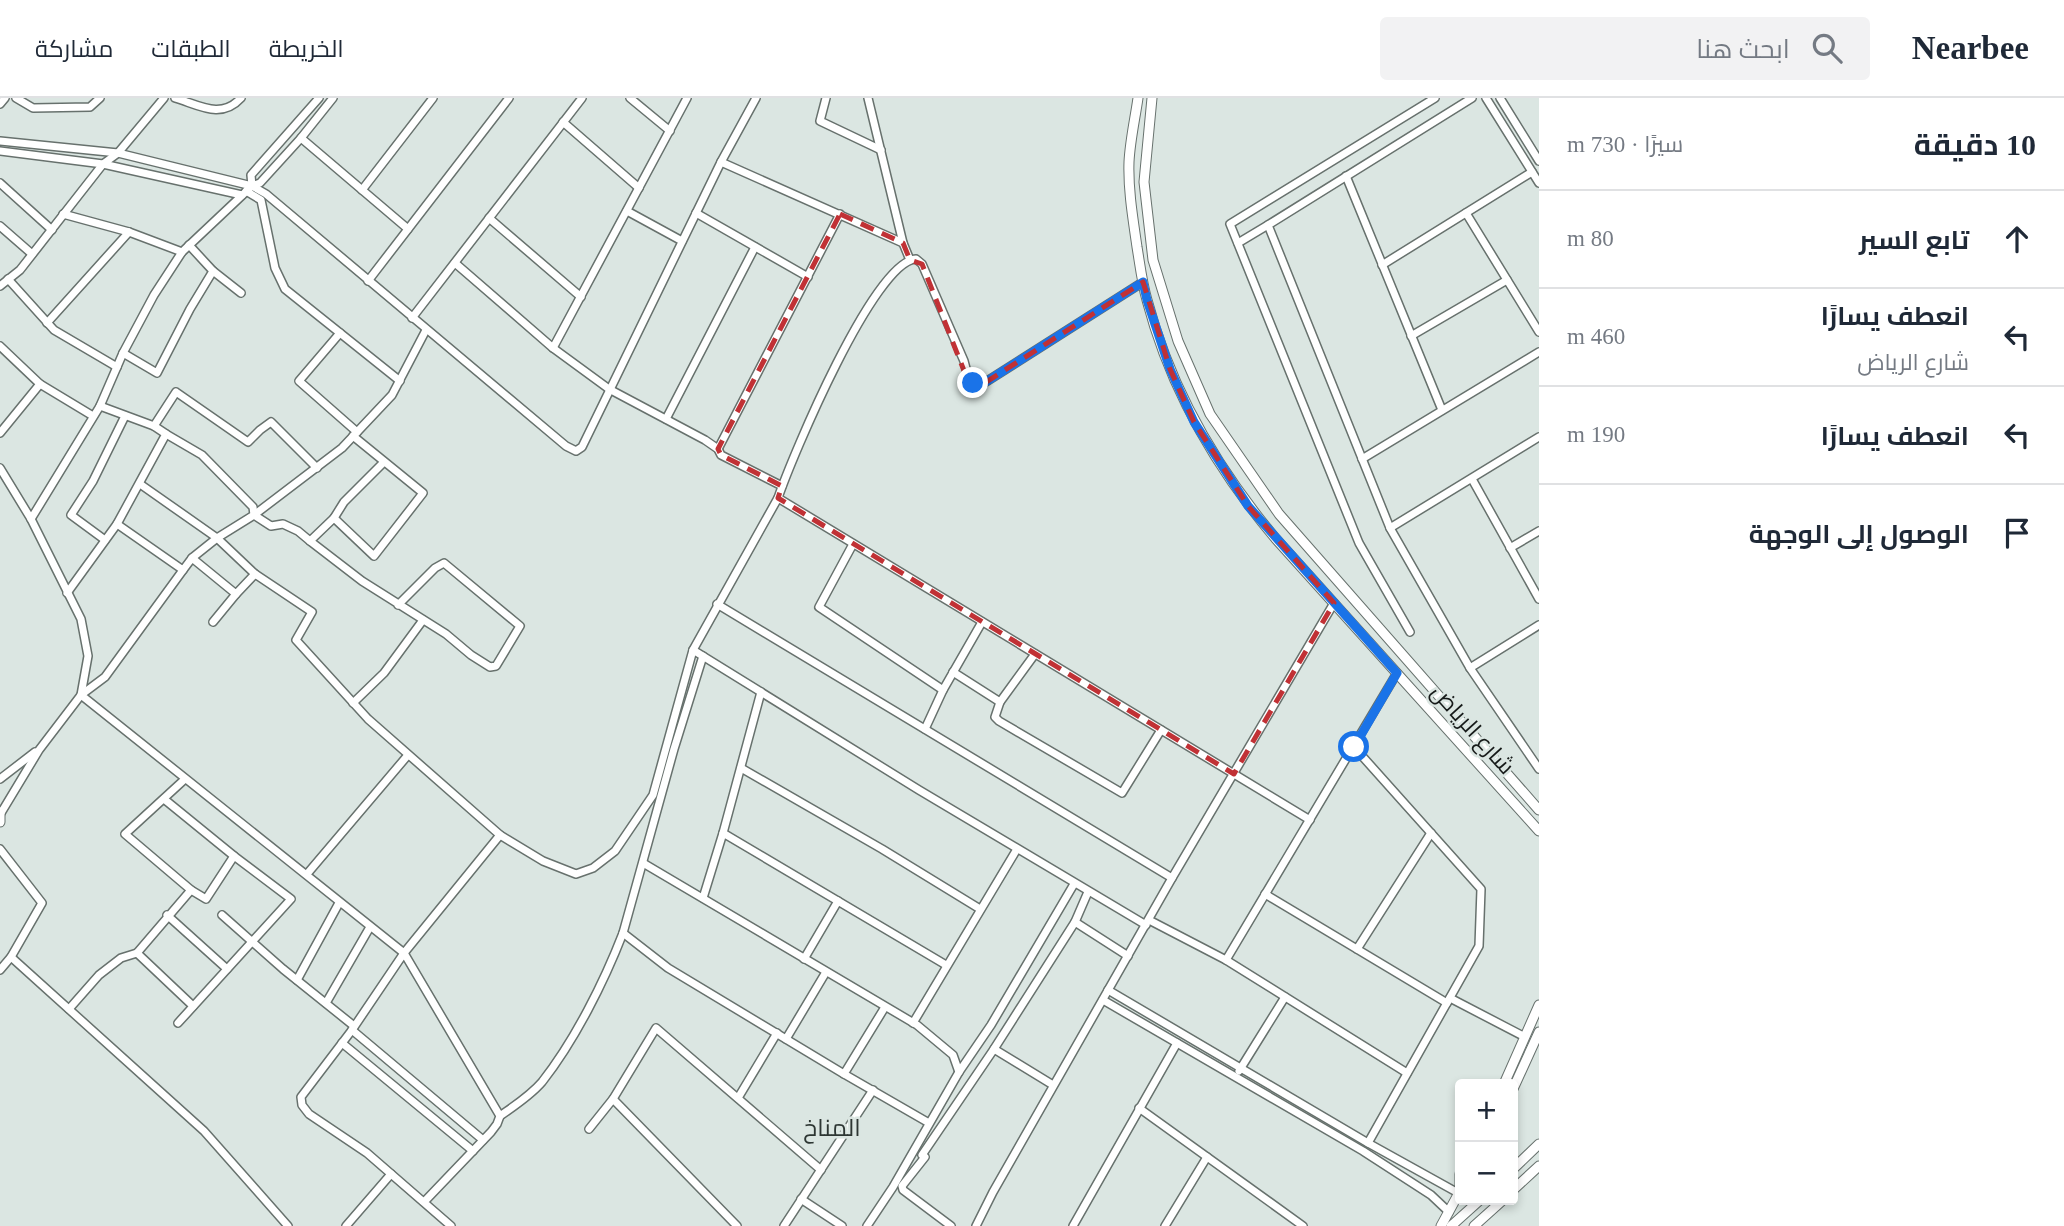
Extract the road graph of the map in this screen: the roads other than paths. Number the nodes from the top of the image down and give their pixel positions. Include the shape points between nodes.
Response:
1 (5, 98) edge
2 (16, 98) edge
3 (100, 98) edge
4 (164, 98) edge
5 (175, 98) edge
6 (241, 98) edge
7 (319, 98) edge
8 (333, 98) edge
9 (433, 98) edge
10 (509, 98) edge
11 (582, 98) edge
12 (630, 98) edge
13 (687, 98) edge
14 (756, 98) edge
15 (826, 98) edge
16 (868, 98) edge
17 (1138, 98) edge
18 (1152, 98) edge
19 (1435, 98) edge
20 (1472, 98) edge
21 (1486, 98) edge
22 (1500, 98) edge
23 (0, 104) edge
24 (563, 122) junction
25 (670, 131) junction
26 (301, 138) junction
27 (0, 141) edge
28 (881, 150) junction
29 (0, 152) edge
30 (118, 153) junction
31 (1539, 161) edge
32 (721, 162) junction
33 (103, 164) junction
34 (1346, 176) junction
35 (1537, 177) edge
36 (0, 183) edge
37 (639, 188) junction
38 (247, 190) junction
39 (362, 190) junction
40 (626, 211) junction
41 (696, 213) junction
42 (1466, 213) junction
43 (63, 214) junction
44 (840, 214) junction
45 (489, 218) junction
46 (1268, 225) junction
47 (0, 226) edge
48 (408, 229) junction
49 (52, 230) junction
50 (129, 232) junction
51 (682, 241) junction
52 (903, 243) junction
53 (1238, 243) junction
54 (189, 245) junction
55 (755, 247) junction
56 (182, 252) junction
57 (32, 254) junction
58 (910, 260) junction
59 (455, 263) junction
60 (1382, 265) junction
61 (213, 271) junction
62 (808, 277) junction
63 (8, 279) junction
64 (1507, 280) junction
65 (368, 281) junction
66 (1143, 282) junction
67 (0, 286) edge
68 (241, 293) dead end
69 (581, 297) junction
70 (412, 318) junction
71 (47, 323) junction
72 (426, 330) junction
73 (1539, 332) edge
74 (340, 333) junction
75 (1412, 336) junction
76 (0, 346) edge
77 (553, 348) junction
78 (123, 352) junction
79 (1539, 352) edge
80 (117, 367) junction
81 (400, 381) junction
82 (40, 384) junction
83 (609, 389) junction
84 (100, 406) junction
85 (1442, 410) junction
86 (93, 416) junction
87 (125, 416) junction
88 (666, 419) junction
89 (154, 426) junction
90 (0, 433) edge
91 (355, 434) junction
92 (166, 435) junction
93 (1539, 437) edge
94 (718, 449) junction
95 (1363, 459) junction
96 (384, 462) junction
97 (0, 467) edge
98 (317, 468) junction
99 (1472, 479) junction
100 (140, 484) junction
101 (782, 486) junction
102 (778, 498) junction
103 (254, 515) junction
104 (334, 518) junction
105 (30, 519) junction
106 (117, 524) junction
107 (1390, 527) junction
108 (1539, 531) edge
109 (217, 537) junction
110 (106, 540) junction
111 (310, 541) junction
112 (853, 544) junction
113 (1510, 548) junction
114 (192, 558) junction
115 (183, 570) junction
116 (255, 574) junction
117 (67, 593) junction
118 (236, 594) junction
119 (1539, 599) edge
120 (1334, 603) junction
121 (717, 604) junction
122 (398, 605) junction
123 (423, 620) junction
124 (213, 622) dead end
125 (982, 622) junction
126 (1539, 625) edge
127 (1410, 632) dead end
128 (693, 650) junction
129 (1035, 654) junction
130 (704, 656) junction
131 (1470, 667) junction
132 (953, 672) junction
133 (1397, 673) junction
134 (943, 690) junction
135 (761, 692) junction
136 (81, 695) junction
137 (1000, 702) junction
138 (353, 703) junction
139 (925, 730) junction
140 (1161, 730) junction
141 (1354, 747) junction
142 (38, 750) junction
143 (408, 755) junction
144 (741, 768) junction
145 (1539, 769) edge
146 (1234, 774) junction
147 (0, 779) edge
148 (185, 779) junction
149 (164, 799) junction
150 (1539, 810) edge
151 (0, 813) edge
152 (1310, 820) junction
153 (0, 822) edge
154 (1539, 831) edge
155 (723, 833) junction
156 (1431, 834) junction
157 (500, 835) junction
158 (0, 849) edge
159 (1017, 849) junction
160 (234, 856) junction
161 (643, 863) junction
162 (307, 874) junction
163 (1172, 878) junction
164 (1074, 884) junction
165 (191, 890) junction
166 (1088, 892) junction
167 (1265, 894) junction
168 (703, 898) junction
169 (838, 901) junction
170 (339, 903) junction
171 (980, 909) junction
172 (167, 915) junction
173 (222, 915) dead end
174 (1075, 922) junction
175 (1148, 923) junction
176 (370, 927) junction
177 (623, 933) junction
178 (253, 942) junction
179 (1357, 949) junction
180 (137, 953) junction
181 (404, 953) junction
182 (1128, 956) junction
183 (12, 957) junction
184 (804, 959) junction
185 (1226, 960) junction
186 (946, 965) junction
187 (0, 970) edge
188 (227, 970) junction
189 (826, 972) junction
190 (297, 980) junction
191 (1108, 990) junction
192 (1285, 997) junction
193 (1103, 1000) junction
194 (1448, 1001) junction
195 (326, 1003) junction
196 (1539, 1005) edge
197 (193, 1006) junction
198 (885, 1007) junction
199 (69, 1009) junction
200 (178, 1023) dead end
201 (913, 1023) junction
202 (353, 1028) junction
203 (1539, 1032) edge
204 (777, 1034) junction
205 (1525, 1037) junction
206 (786, 1039) junction
207 (342, 1043) junction
208 (1177, 1043) junction
209 (994, 1049) junction
210 (1241, 1068) junction
211 (959, 1072) junction
212 (1407, 1073) junction
213 (844, 1074) junction
214 (1236, 1077) junction
215 (1506, 1079) edge
216 (1518, 1079) edge
217 (1053, 1085) junction
218 (873, 1090) junction
219 (738, 1098) junction
220 (613, 1099) junction
221 (1139, 1108) junction
222 (499, 1116) junction
223 (929, 1123) junction
224 (589, 1129) dead end
225 (483, 1140) junction
226 (1368, 1143) junction
227 (1539, 1144) edge
228 (472, 1151) junction
229 (1207, 1157) junction
230 (1518, 1164) edge
231 (1539, 1166) edge
232 (821, 1170) junction
233 (391, 1174) junction
234 (1518, 1185) edge
235 (1455, 1189) edge
236 (802, 1199) junction
237 (1455, 1201) edge
238 (424, 1202) junction
239 (1474, 1205) edge
240 (1498, 1205) edge
241 (1449, 1212) junction
242 (288, 1226) edge
243 (346, 1226) edge
244 (451, 1226) edge
245 (737, 1226) edge
246 (784, 1226) edge
247 (842, 1226) edge
248 (867, 1226) edge
249 (951, 1226) edge
250 (976, 1226) edge
251 (1073, 1226) edge
252 (1165, 1226) edge
253 (1303, 1226) edge
254 (1441, 1226) edge
255 (1451, 1226) edge
256 (1475, 1226) edge

1 - 23 street
2 - 3 street via 33,108 90,107
4 - 30 street
5 - 6 street via 220,111
7 - 38 street via 251,175
8 - 26 street
9 - 39 street
10 - 48 street
11 - 24 street
12 - 25 street
13 - 25 street
14 - 32 street
15 - 28 street via 820,121
16 - 28 street
17 - 66 main road, شارع الرياض via 1129,162
18 - 150 main road, شارع الرياض via 1144,182 1153,260 1178,341 1210,414 1279,514
19 - 53 street via 1230,224
20 - 34 street
21 - 35 street
22 - 31 street
24 - 37 street
24 - 45 street
25 - 37 street
26 - 38 street via 260,183
26 - 39 street
27 - 30 street
28 - 52 street
29 - 33 street
30 - 33 street
30 - 38 street
32 - 41 street
32 - 44 street
33 - 38 street
33 - 43 street
34 - 46 street
34 - 60 street
35 - 42 street
36 - 49 street
37 - 40 street
38 - 54 street
38 - 65 street via 265,194
38 - 74 street via 261,200 275,268 285,289
39 - 48 street
40 - 51 street
40 - 69 street
41 - 51 street
41 - 55 street
42 - 60 street
42 - 64 street
43 - 49 street
43 - 50 street
44 - 52 street
44 - 62 street
45 - 59 street
45 - 69 street
46 - 53 street
46 - 95 street
47 - 57 street
48 - 65 street
49 - 57 street
50 - 56 street
50 - 71 street
51 - 83 street
52 - 58 street
53 - 127 street via 1359,542
54 - 56 street
54 - 61 street
55 - 62 street
55 - 88 street
56 - 78 street
57 - 63 street
58 - 66 street via 922,264 968,376 976,385
58 - 101 street via 890,275 872,299 840,356
59 - 70 street
59 - 77 street
60 - 75 street
61 - 68 street
61 - 78 street via 157,373
62 - 94 street
63 - 67 street
63 - 71 street
64 - 73 street
64 - 75 street
65 - 70 street
66 - 120 main road, شارع الرياض via 1170,369 1194,422 1248,506
69 - 77 street
70 - 72 street
71 - 80 street
72 - 81 street
72 - 83 street via 576,452
74 - 81 street
74 - 91 street via 299,380
75 - 85 street
76 - 82 street
77 - 83 street
78 - 80 street
79 - 85 street
80 - 84 street
81 - 91 street
82 - 86 street
82 - 90 street
83 - 88 street
84 - 86 street
84 - 87 street
85 - 95 street
86 - 105 street
87 - 89 street
87 - 110 street via 71,515
88 - 94 street
89 - 92 street
89 - 98 street via 176,392 248,442 271,422
91 - 96 street
91 - 98 street
92 - 100 street
92 - 103 street via 202,455 253,507
93 - 99 street
94 - 101 street
95 - 107 street
96 - 104 street
96 - 104 street via 423,493 374,556
97 - 105 street
98 - 103 street
99 - 107 street
99 - 113 street
100 - 106 street
100 - 109 street
101 - 102 street
102 - 112 street
102 - 121 street
103 - 109 street
103 - 111 street via 271,526 283,524
104 - 111 street
105 - 117 street
106 - 110 street
106 - 115 street
107 - 131 street
108 - 113 street
109 - 114 street
109 - 116 street
110 - 117 street
111 - 122 street
112 - 125 street
112 - 134 street via 819,607
113 - 119 street
114 - 115 street
114 - 118 street
115 - 136 street via 105,677
116 - 118 street
116 - 138 street via 312,612 296,640
117 - 136 street via 81,619 88,656
118 - 124 street
120 - 133 main road, شارع الرياض
120 - 146 street
121 - 128 street
121 - 139 street
122 - 123 street
122 - 123 street via 444,563 520,626 496,666 490,667
123 - 138 street via 384,673
125 - 129 street
125 - 132 street
126 - 131 street
128 - 130 street
128 - 157 street via 653,795 615,851 576,874 543,861
129 - 137 street
129 - 140 street
130 - 135 street
130 - 161 street
131 - 145 street
132 - 134 street
132 - 137 street
133 - 141 street
133 - 154 main road, شارع الرياض
134 - 139 street
135 - 144 street
135 - 159 street
136 - 142 street
136 - 148 street
137 - 140 street via 995,717 999,721 1122,793
138 - 143 street
139 - 163 street
140 - 146 street
141 - 152 street
141 - 156 street
142 - 147 street
142 - 151 street
143 - 157 street
143 - 162 street
144 - 155 street
144 - 171 street
146 - 152 street
146 - 163 street
148 - 149 street
148 - 162 street
149 - 160 street
149 - 165 street via 125,834
151 - 153 main road
152 - 167 street
155 - 168 street
155 - 169 street
156 - 179 street
156 - 194 street via 1481,889 1479,946
157 - 181 street
158 - 183 street via 42,903
159 - 164 street
159 - 171 street
160 - 165 street via 206,899
160 - 178 street via 291,899
161 - 168 street
161 - 177 street
162 - 170 street
163 - 175 street
164 - 166 street
164 - 211 street
165 - 172 street
166 - 174 street
166 - 175 street
167 - 179 street
167 - 185 street
168 - 184 street
169 - 184 street
169 - 186 street
170 - 176 street
170 - 190 street
171 - 186 street
172 - 180 street
172 - 188 street
173 - 178 street
174 - 182 street
174 - 209 street
175 - 182 street
175 - 185 street
176 - 181 street
176 - 195 street
177 - 204 street via 668,968
177 - 222 street via 599,990 542,1082
178 - 188 street
178 - 190 street
179 - 194 street
180 - 197 street
180 - 199 street via 121,958 99,975
181 - 202 street
181 - 222 street
182 - 191 street
183 - 187 street
183 - 199 street
184 - 189 street
185 - 192 street
186 - 201 street
188 - 197 street
189 - 198 street
189 - 206 street
190 - 195 street
191 - 193 street
191 - 210 street
192 - 210 street
192 - 212 street
193 - 208 street
193 - 217 street
194 - 205 street
194 - 212 street
195 - 202 street
196 - 205 main road
197 - 200 street
198 - 201 street
198 - 213 street
199 - 242 street via 204,1131
201 - 211 street via 953,1055
202 - 207 street
202 - 225 street
203 - 216 main road
204 - 206 street
204 - 219 street
205 - 215 main road
206 - 213 street
207 - 228 street
207 - 233 street via 302,1097 302,1105
208 - 214 street
208 - 221 street
209 - 217 street
209 - 249 street via 902,1186
210 - 214 street
210 - 226 street
211 - 223 street
212 - 226 street
213 - 218 street
214 - 241 street via 1363,1151
217 - 250 street
218 - 223 street
218 - 232 street
219 - 220 street via 656,1028
219 - 232 street
220 - 224 street
220 - 245 street
221 - 229 street
221 - 251 street
222 - 225 street
223 - 248 street
225 - 228 street
226 - 235 street
227 - 230 main road
228 - 238 street
229 - 252 street
229 - 253 street
231 - 234 main road
232 - 236 street
233 - 238 street
233 - 243 street
236 - 246 street
236 - 247 street
237 - 241 main road
238 - 244 street
239 - 255 main road
240 - 256 main road
241 - 254 main road

